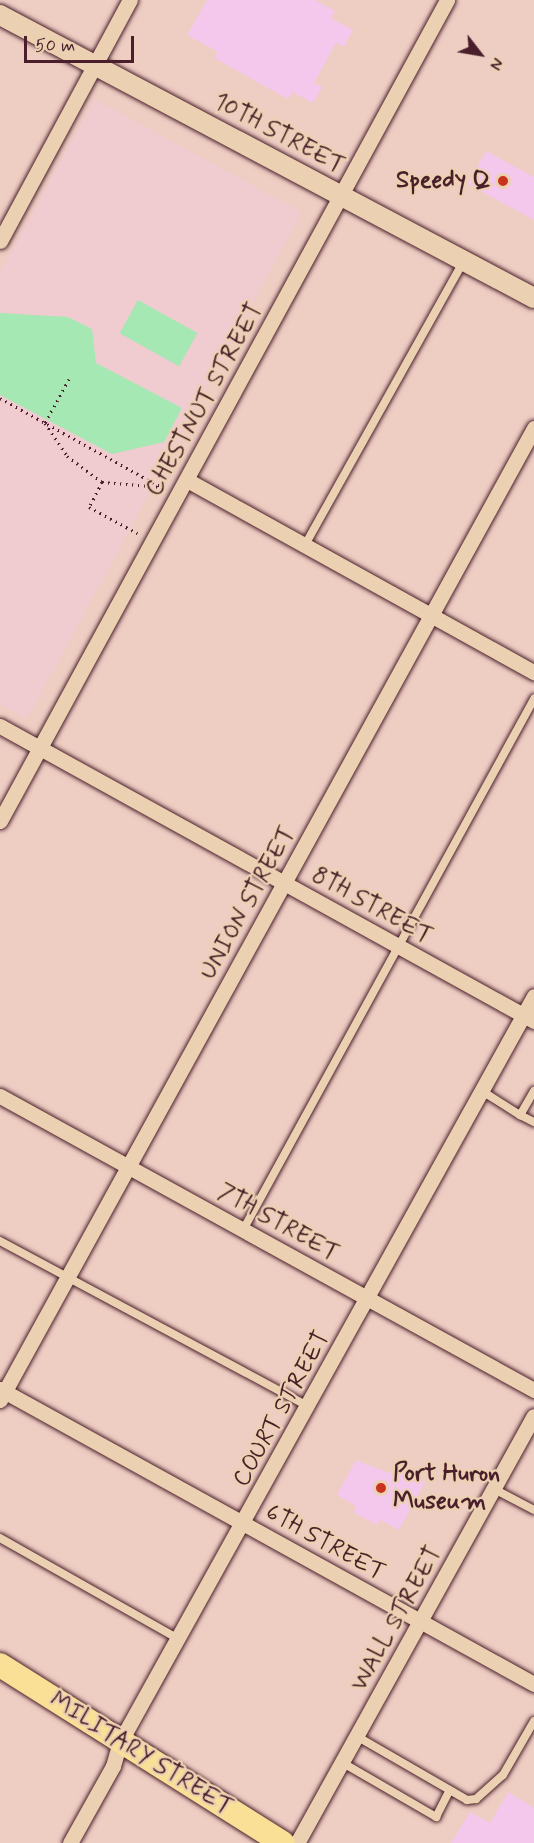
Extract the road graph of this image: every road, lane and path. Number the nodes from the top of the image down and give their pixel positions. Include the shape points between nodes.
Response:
1 (130, 0) edge
2 (447, 0) edge
3 (0, 15) edge
4 (94, 65) junction
5 (340, 194) junction
6 (0, 241) edge
7 (464, 261) junction
8 (534, 298) edge
9 (69, 379) dead end
10 (0, 398) edge
11 (45, 423) junction
12 (534, 428) edge
13 (187, 480) junction
14 (102, 482) junction
15 (137, 533) dead end
16 (305, 545) junction
17 (432, 616) junction
18 (534, 672) edge
19 (534, 699) edge
20 (0, 726) edge
21 (40, 748) junction
22 (0, 822) edge
23 (284, 884) junction
24 (399, 946) junction
25 (534, 996) edge
26 (529, 1018) edge
27 (482, 1091) junction
28 (534, 1091) edge
29 (0, 1096) edge
30 (520, 1114) junction
31 (534, 1122) edge
32 (129, 1166) junction
33 (243, 1230) junction
34 (0, 1241) edge
35 (68, 1278) junction
36 (368, 1299) junction
37 (534, 1390) edge
38 (2, 1394) edge
39 (309, 1406) junction
40 (534, 1416) edge
41 (494, 1489) junction
42 (534, 1510) edge
43 (244, 1524) junction
44 (0, 1538) edge
45 (421, 1621) junction
46 (177, 1638) junction
47 (0, 1665) edge
48 (534, 1684) edge
49 (534, 1721) edge
50 (357, 1737) junction
51 (120, 1742) junction
52 (343, 1763) junction
53 (450, 1790) junction
54 (70, 1843) edge
55 (283, 1843) edge
56 (297, 1843) edge

1 - 4 street
2 - 5 street, CHESTNUT STREET
3 - 4 street, 10TH STREET
4 - 5 street, 10TH STREET
4 - 6 street
5 - 7 street, 10TH STREET
5 - 13 street, CHESTNUT STREET
7 - 8 street, 10TH STREET
7 - 16 lane
9 - 11 path
10 - 11 path
11 - 14 path via 67,456
11 - 14 path via 162,487
12 - 17 street, UNION STREET
13 - 16 street
13 - 21 street, CHESTNUT STREET
14 - 15 path via 89,507
16 - 17 street
17 - 18 street
17 - 23 street, UNION STREET
19 - 24 lane
20 - 21 street, 8TH STREET
21 - 22 street, CHESTNUT STREET
21 - 23 street, 8TH STREET
23 - 24 street, 8TH STREET
23 - 32 street, UNION STREET
24 - 26 street, 8TH STREET
24 - 33 lane
25 - 26 street, COURT STREET
26 - 27 street, COURT STREET
27 - 30 lane
27 - 36 street, COURT STREET
28 - 30 lane
29 - 32 street, 7TH STREET
30 - 31 lane
32 - 33 street, 7TH STREET
32 - 35 street, UNION STREET
33 - 36 street, 7TH STREET
34 - 35 lane
35 - 38 street, UNION STREET
35 - 39 lane
36 - 37 street, 7TH STREET
36 - 39 street, COURT STREET
38 - 43 street, 6TH STREET
39 - 43 street, COURT STREET
40 - 41 street, WALL STREET
41 - 42 lane
41 - 45 street, WALL STREET
43 - 45 street, 6TH STREET
43 - 46 street, COURT STREET
44 - 46 lane
45 - 48 street, 6TH STREET
45 - 50 street, WALL STREET
46 - 51 street, COURT STREET
47 - 51 main road, MILITARY STREET
49 - 53 lane via 503,1775 476,1799
50 - 52 street, WALL STREET
50 - 53 lane
51 - 54 street, COURT STREET via 113,1766
51 - 55 main road, MILITARY STREET
52 - 53 lane via 436,1817
52 - 56 street, WALL STREET

